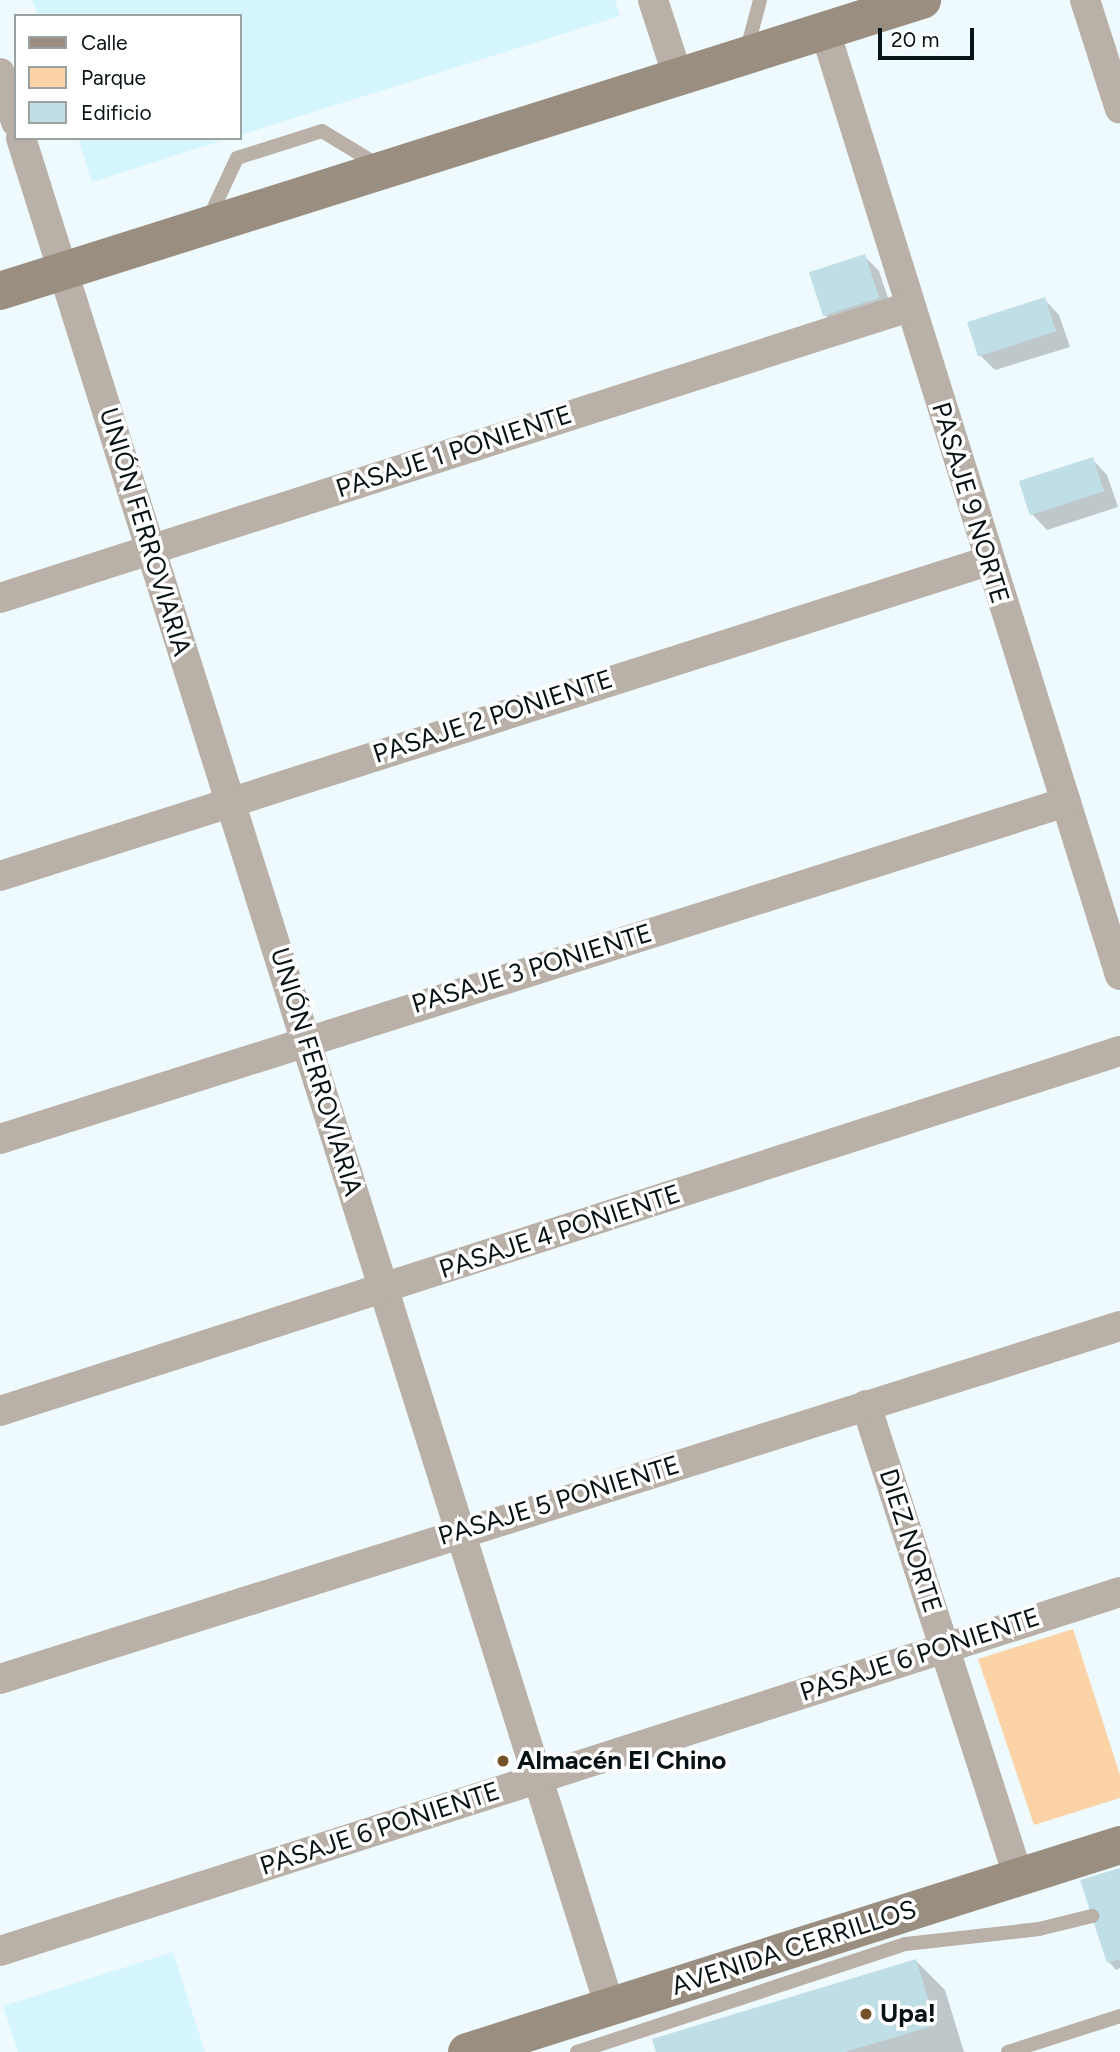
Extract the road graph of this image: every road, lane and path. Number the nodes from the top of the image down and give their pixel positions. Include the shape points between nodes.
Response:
1 (653, 0) edge
2 (760, 0) edge
3 (1085, 0) edge
4 (901, 3) edge
5 (825, 30) junction
6 (746, 56) junction
7 (0, 73) edge
8 (678, 77) junction
9 (1120, 109) edge
10 (14, 116) edge
11 (22, 140) edge
12 (385, 170) junction
13 (205, 227) junction
14 (64, 272) junction
15 (0, 291) edge
16 (909, 307) junction
17 (151, 550) junction
18 (988, 561) junction
19 (0, 598) edge
20 (230, 800) junction
21 (1066, 802) junction
22 (0, 876) edge
23 (1115, 939) edge
24 (1120, 975) edge
25 (305, 1040) junction
26 (1120, 1051) edge
27 (0, 1139) edge
28 (384, 1289) junction
29 (1120, 1326) edge
30 (866, 1405) junction
31 (0, 1411) edge
32 (460, 1531) junction
33 (1120, 1592) edge
34 (944, 1647) junction
35 (0, 1679) edge
36 (538, 1779) junction
37 (1120, 1845) edge
38 (1018, 1877) junction
39 (1092, 1916) dead end
40 (0, 1951) edge
41 (610, 2007) junction
42 (1120, 2016) edge
43 (467, 2052) edge
44 (577, 2052) edge
45 (1008, 2052) edge

1 - 8 street
2 - 6 lane
3 - 9 street
4 - 5 street
5 - 6 street
5 - 16 street, PASAJE 9 NORTE
6 - 8 street
7 - 10 street
8 - 12 street
11 - 14 street, UNIÓN FERROVIARIA
12 - 13 street
12 - 13 lane via 322,131 237,158
13 - 14 street
14 - 15 street
14 - 17 street, UNIÓN FERROVIARIA
16 - 17 street, PASAJE 1 PONIENTE
16 - 18 street, PASAJE 9 NORTE
17 - 19 street, PASAJE 1 PONIENTE
17 - 20 street, UNIÓN FERROVIARIA
18 - 20 street, PASAJE 2 PONIENTE
18 - 21 street, PASAJE 9 NORTE
20 - 22 street, PASAJE 2 PONIENTE
20 - 25 street, UNIÓN FERROVIARIA
21 - 23 street, PASAJE 9 NORTE
21 - 25 street, PASAJE 3 PONIENTE
23 - 24 street, PASAJE 9 NORTE
25 - 27 street, PASAJE 3 PONIENTE
25 - 28 street, UNIÓN FERROVIARIA
26 - 28 street, PASAJE 4 PONIENTE
28 - 31 street, PASAJE 4 PONIENTE
28 - 32 street, UNIÓN FERROVIARIA
29 - 30 street, PASAJE 5 PONIENTE
30 - 32 street, PASAJE 5 PONIENTE
30 - 34 street, DIEZ NORTE
32 - 35 street, PASAJE 5 PONIENTE
32 - 36 street, UNIÓN FERROVIARIA
33 - 34 street, PASAJE 6 PONIENTE
34 - 36 street, PASAJE 6 PONIENTE
34 - 38 street, DIEZ NORTE
36 - 40 street, PASAJE 6 PONIENTE
36 - 41 street, UNIÓN FERROVIARIA
37 - 38 street, AVENIDA CERRILLOS
38 - 41 street, AVENIDA CERRILLOS
39 - 44 lane via 1039,1929 906,1944
41 - 43 street, AVENIDA CERRILLOS
42 - 45 lane

